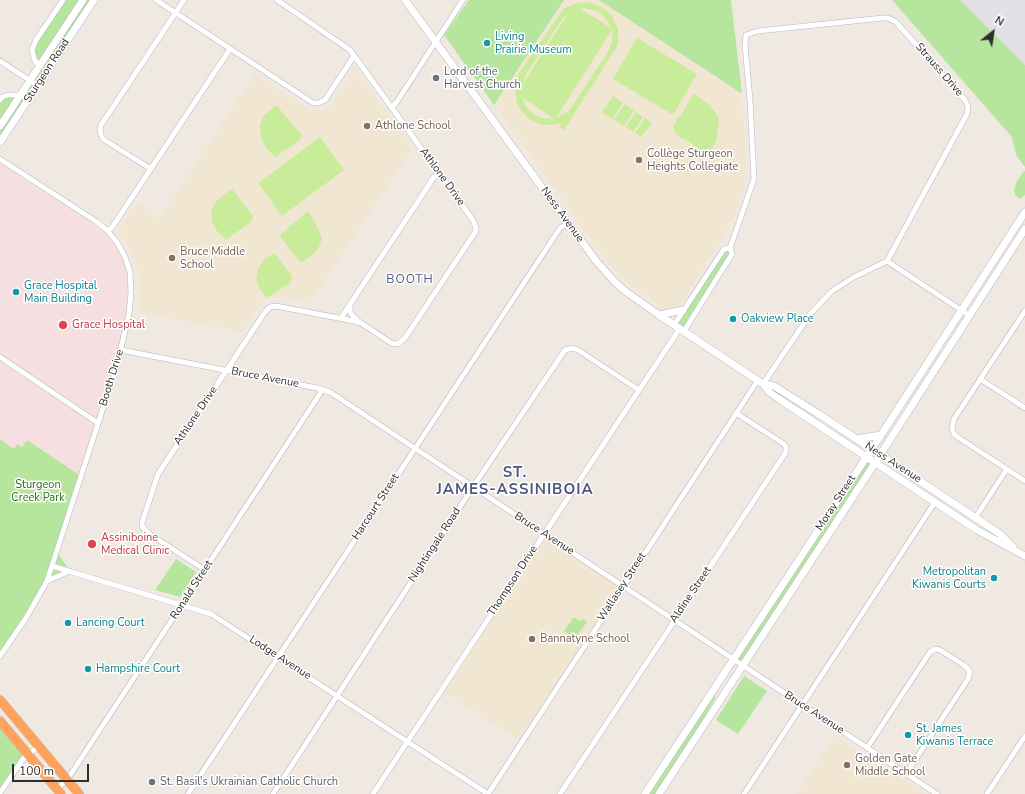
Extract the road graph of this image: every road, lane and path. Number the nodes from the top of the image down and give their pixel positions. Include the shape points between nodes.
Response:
1 (63, 0) edge
2 (83, 0) edge
3 (94, 0) edge
4 (156, 0) edge
5 (184, 0) edge
6 (277, 0) edge
7 (405, 0) edge
8 (463, 0) edge
9 (176, 13) junction
10 (745, 39) joint
11 (436, 42) junction
12 (230, 49) junction
13 (354, 56) junction
14 (0, 62) edge
15 (40, 65) junction
16 (30, 81) junction
17 (37, 86) junction
18 (20, 95) junction
19 (0, 100) edge
20 (391, 107) junction
21 (0, 126) edge
22 (0, 142) edge
23 (0, 159) edge
24 (151, 169) junction
25 (439, 172) junction
26 (1025, 212) edge
27 (568, 223) junction
28 (1025, 230) edge
29 (108, 231) junction
30 (730, 248) junction
31 (887, 261) junction
32 (351, 302) junction
33 (683, 310) junction
34 (961, 311) junction
35 (1025, 311) edge
36 (659, 315) junction
37 (970, 316) junction
38 (341, 318) junction
39 (361, 323) junction
40 (679, 328) junction
41 (121, 350) junction
42 (0, 357) edge
43 (226, 371) junction
44 (980, 379) junction
45 (760, 382) junction
46 (323, 389) junction
47 (639, 390) junction
48 (1025, 408) edge
49 (736, 413) junction
50 (98, 423) junction
51 (881, 435) junction
52 (856, 439) junction
53 (415, 448) junction
54 (872, 450) junction
55 (880, 455) junction
56 (866, 457) junction
57 (876, 463) junction
58 (1007, 469) junction
59 (1025, 481) edge
60 (473, 487) junction
61 (935, 502) junction
62 (975, 518) junction
63 (544, 534) junction
64 (1018, 551) junction
65 (1025, 556) edge
66 (52, 566) junction
67 (205, 570) junction
68 (70, 571) junction
69 (47, 581) junction
70 (623, 586) junction
71 (182, 605) junction
72 (674, 620) junction
73 (0, 656) edge
74 (278, 657) junction
75 (733, 659) junction
76 (743, 666) junction
77 (338, 696) junction
78 (0, 700) edge
79 (802, 705) junction
80 (0, 721) edge
81 (1025, 736) edge
82 (408, 741) junction
83 (39, 746) junction
84 (867, 748) junction
85 (28, 755) junction
86 (906, 774) junction
87 (67, 780) junction
88 (59, 791) edge
89 (0, 793) edge
90 (79, 794) edge
91 (188, 794) edge
92 (273, 794) edge
93 (373, 794) edge
94 (488, 794) edge
95 (560, 794) edge
96 (645, 794) edge
97 (659, 794) edge
98 (744, 794) edge
99 (937, 794) edge
100 (987, 794) edge

1 - 15 street, Sturgeon Road via 32,50 35,61
2 - 15 main road, Sturgeon Road
3 - 17 main road, Sturgeon Road
4 - 9 street
5 - 9 street
6 - 13 street, Athlone Drive via 345,45
7 - 11 main road, Ness Avenue
8 - 11 street
9 - 12 street
9 - 24 street via 100,129 103,138
10 - 30 street, Thompson Drive via 754,179
10 - 31 street, Strauss Drive via 746,35 758,32 888,18 900,25 965,100 968,110 966,119
11 - 20 street
11 - 27 main road, Ness Avenue
12 - 13 street via 313,103 325,100
12 - 24 street
13 - 20 street, Athlone Drive
14 - 16 street
15 - 16 main road, Sturgeon Road
16 - 17 street
16 - 18 main road, Sturgeon Road
17 - 22 main road, Sturgeon Road
18 - 19 street, Sturgeon Road via 8,95
18 - 21 main road, Sturgeon Road
20 - 25 street, Athlone Drive
23 - 29 street, Booth Drive
24 - 29 street
25 - 32 street
25 - 39 street, Athlone Drive via 473,220 476,231 402,341 398,344 391,343
26 - 34 main road, Moray Street
27 - 36 main road, Ness Avenue via 615,282
27 - 53 street, Harcourt Street via 560,228
28 - 37 main road, Moray Street
29 - 41 street, Booth Drive via 122,250 131,282 129,314
30 - 33 street, Thompson Drive via 724,249
30 - 40 street, Thompson Drive via 732,254
31 - 34 street
31 - 45 street via 854,276 826,296
32 - 38 street
32 - 39 street, Athlone Drive via 350,312
33 - 36 main road
33 - 40 street, Thompson Drive
34 - 37 street
34 - 51 main road, Moray Street
35 - 44 street
36 - 40 main road, Ness Avenue
37 - 55 main road, Moray Street
38 - 39 street, Athlone Drive
38 - 43 street, Athlone Drive via 270,307
40 - 45 main road, Ness Avenue
40 - 47 street, Thompson Drive
41 - 43 street, Bruce Avenue
41 - 50 street, Booth Drive
42 - 50 street
43 - 46 street, Bruce Avenue
43 - 67 street, Athlone Drive via 158,474 142,522 148,533
44 - 48 street
44 - 58 street via 954,418 952,428 959,438
45 - 49 street, Wallasey Street
45 - 52 main road, Ness Avenue via 774,386
45 - 56 main road, Ness Avenue via 774,396
46 - 53 street, Bruce Avenue via 338,396
46 - 67 street, Ronald Street
47 - 60 street, Nightingale Road via 578,350 565,350
47 - 63 street, Thompson Drive
49 - 70 street, Wallasey Street
49 - 72 street, Aldine Street via 784,444 786,452
50 - 66 street, Booth Drive
51 - 52 main road
51 - 54 main road, Moray Street
52 - 54 main road, Ness Avenue
53 - 60 street, Bruce Avenue
53 - 74 street, Harcourt Street
54 - 55 main road, Ness Avenue
54 - 56 main road, Moray Street
55 - 57 main road, Moray Street
55 - 62 main road, Ness Avenue
56 - 57 main road, Ness Avenue
56 - 75 main road, Moray Street
57 - 61 main road, Ness Avenue
57 - 76 main road, Moray Street
58 - 59 street
58 - 62 street
60 - 63 street, Bruce Avenue
60 - 77 street, Nightingale Road
61 - 64 main road, Ness Avenue via 977,530
61 - 79 street
62 - 64 main road, Ness Avenue via 1000,534
63 - 70 street, Bruce Avenue
63 - 82 street, Thompson Drive
64 - 65 main road, Ness Avenue
66 - 68 street, Lodge Avenue
66 - 69 street, Booth Drive
67 - 71 street, Ronald Street
68 - 69 street
68 - 71 street, Lodge Avenue
69 - 73 street, Booth Drive
70 - 72 street, Bruce Avenue
70 - 94 street, Wallasey Street
71 - 74 street, Lodge Avenue via 211,614
71 - 87 street, Ronald Street
72 - 75 street, Bruce Avenue
72 - 95 street, Aldine Street
74 - 77 street, Lodge Avenue
74 - 91 street, Harcourt Street
75 - 76 street, Bruce Avenue
75 - 96 main road, Moray Street
76 - 79 street, Bruce Avenue
76 - 97 main road, Moray Street
77 - 82 street, Lodge Avenue
77 - 92 street, Nightingale Road
78 - 83 highway
79 - 84 street, Bruce Avenue
79 - 98 street
80 - 85 highway
81 - 100 street
82 - 93 street, Thompson Drive
82 - 94 street, Lodge Avenue
83 - 85 street
83 - 87 highway
84 - 86 street, Bruce Avenue
84 - 86 street via 930,652 940,650 962,664 970,672 968,679
85 - 88 highway
85 - 89 street
86 - 99 street, Bruce Avenue
87 - 88 street, Ronald Street
87 - 90 highway

